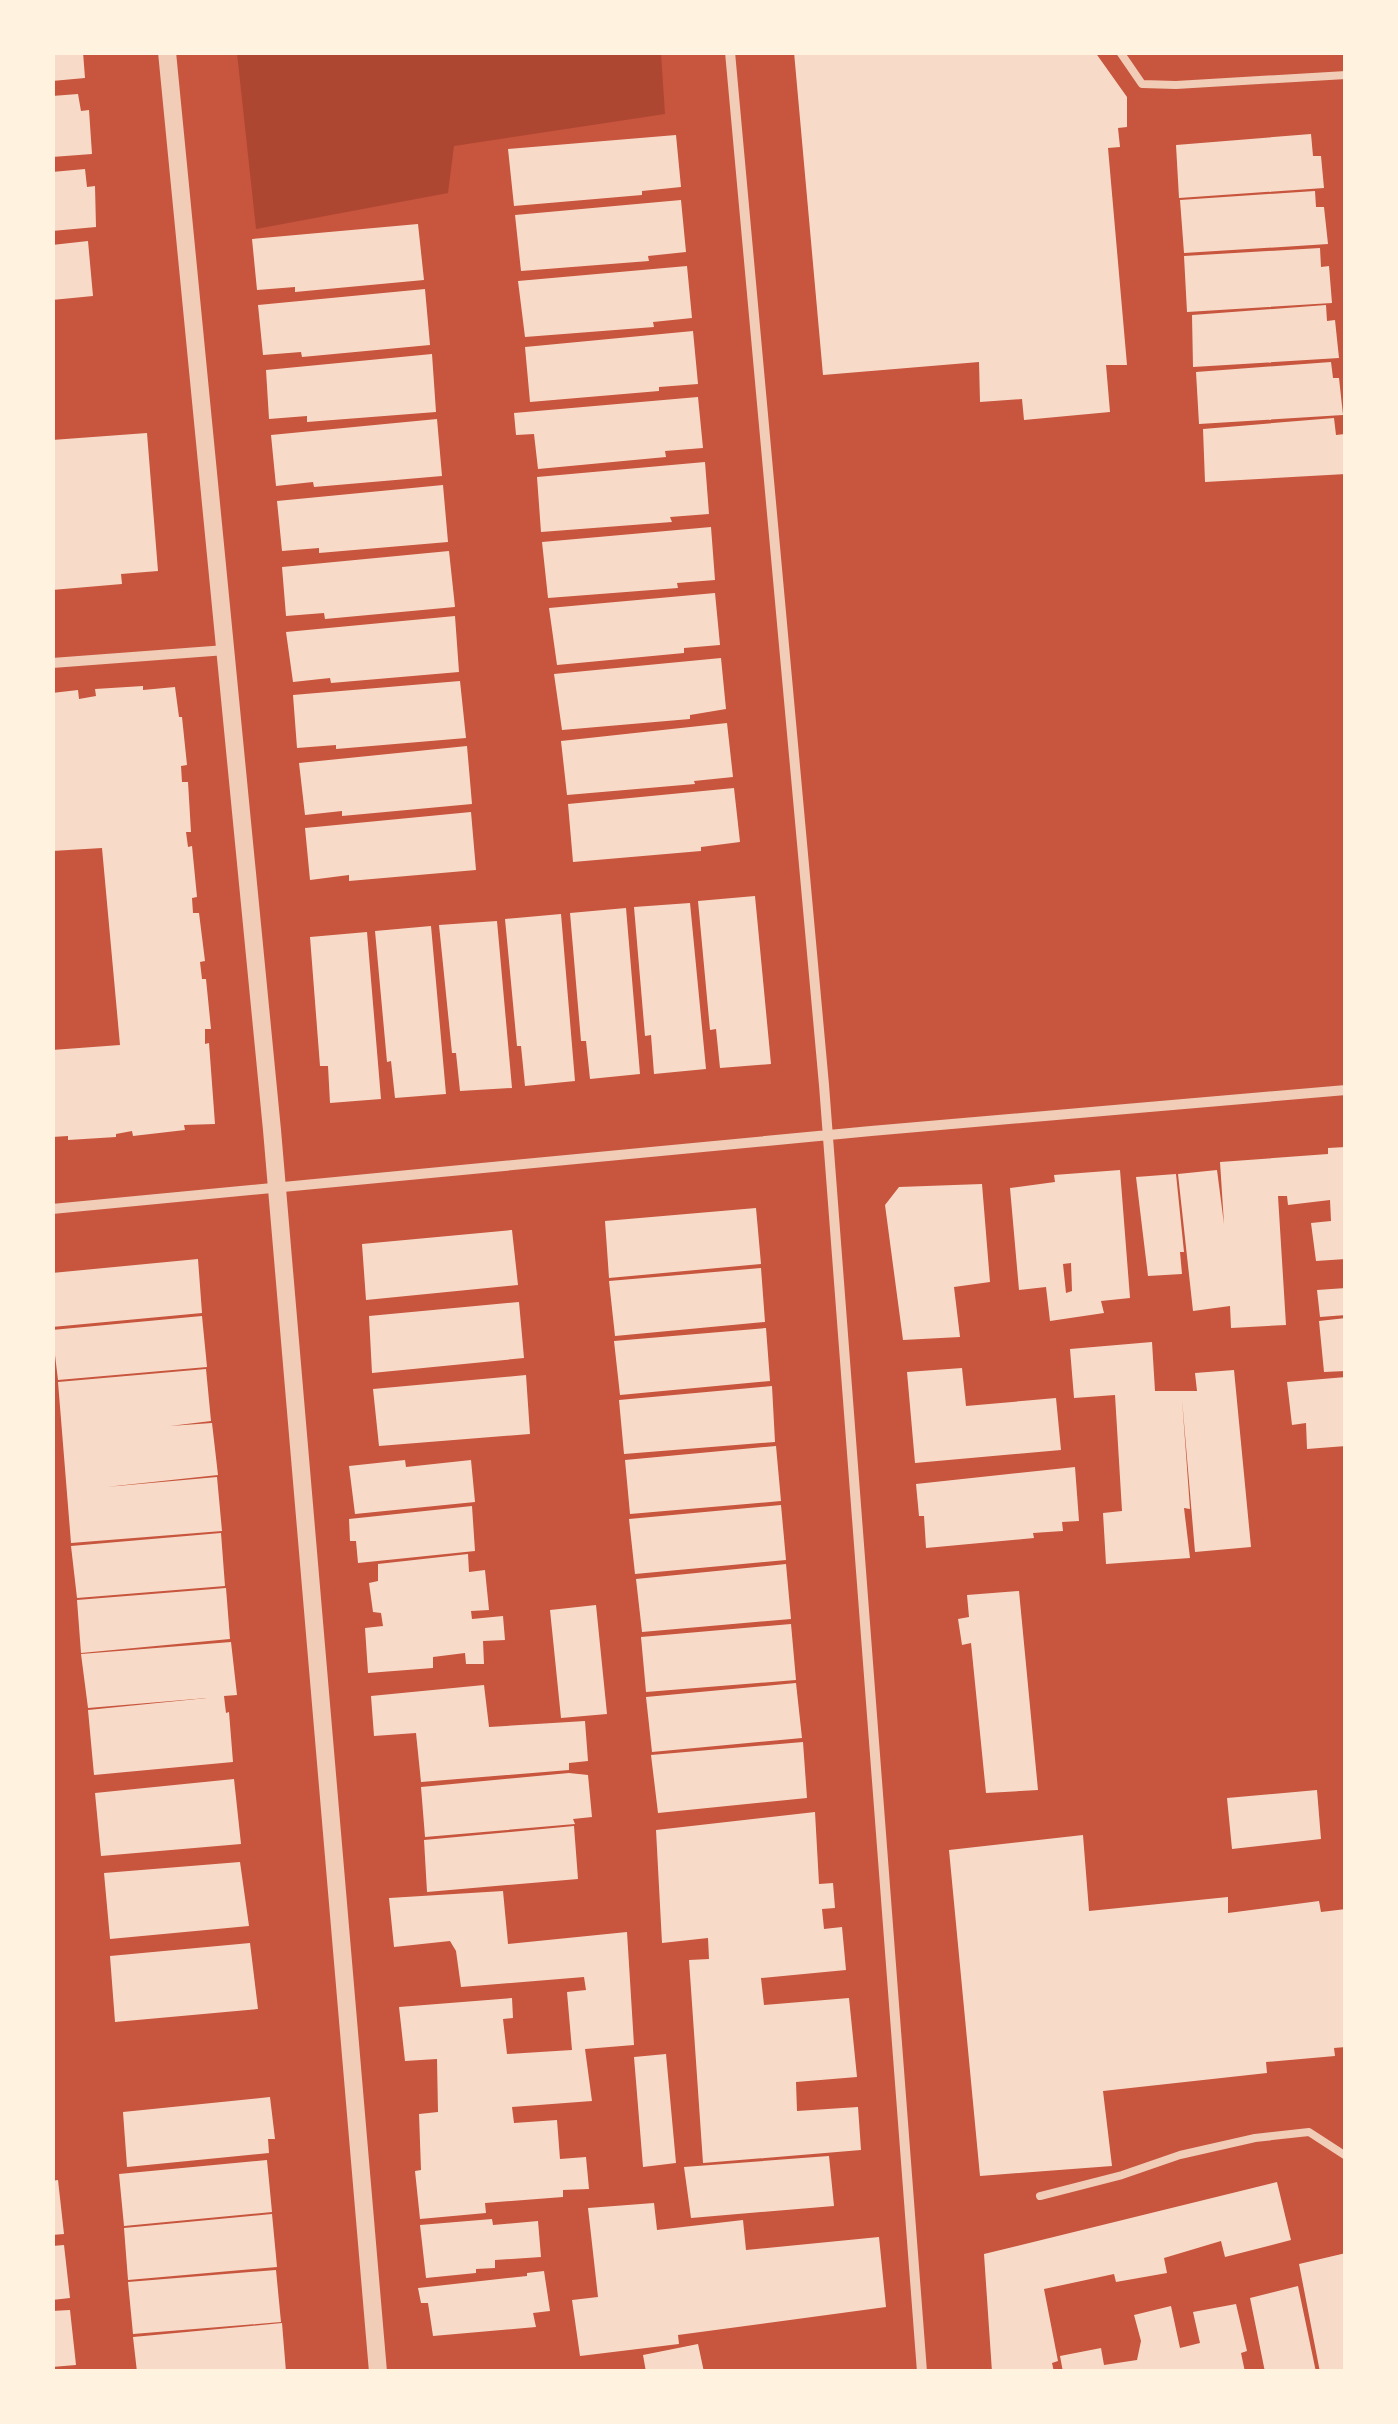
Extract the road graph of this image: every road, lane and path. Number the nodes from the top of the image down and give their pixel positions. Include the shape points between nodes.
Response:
1 (167, 52) edge
2 (730, 52) edge
3 (1120, 52) edge
4 (1346, 75) edge
5 (226, 650) junction
6 (52, 663) edge
7 (1346, 1090) edge
8 (828, 1135) junction
9 (277, 1190) junction
10 (52, 1210) edge
11 (1346, 2156) edge
12 (1040, 2196) dead end
13 (378, 2372) edge
14 (922, 2372) edge

1 - 5 street
2 - 8 street
3 - 4 lane via 1142,84
5 - 6 street
5 - 9 street
7 - 8 street
8 - 9 street
8 - 14 street
9 - 10 street
9 - 13 street
11 - 12 lane via 1308,2132 1254,2138

